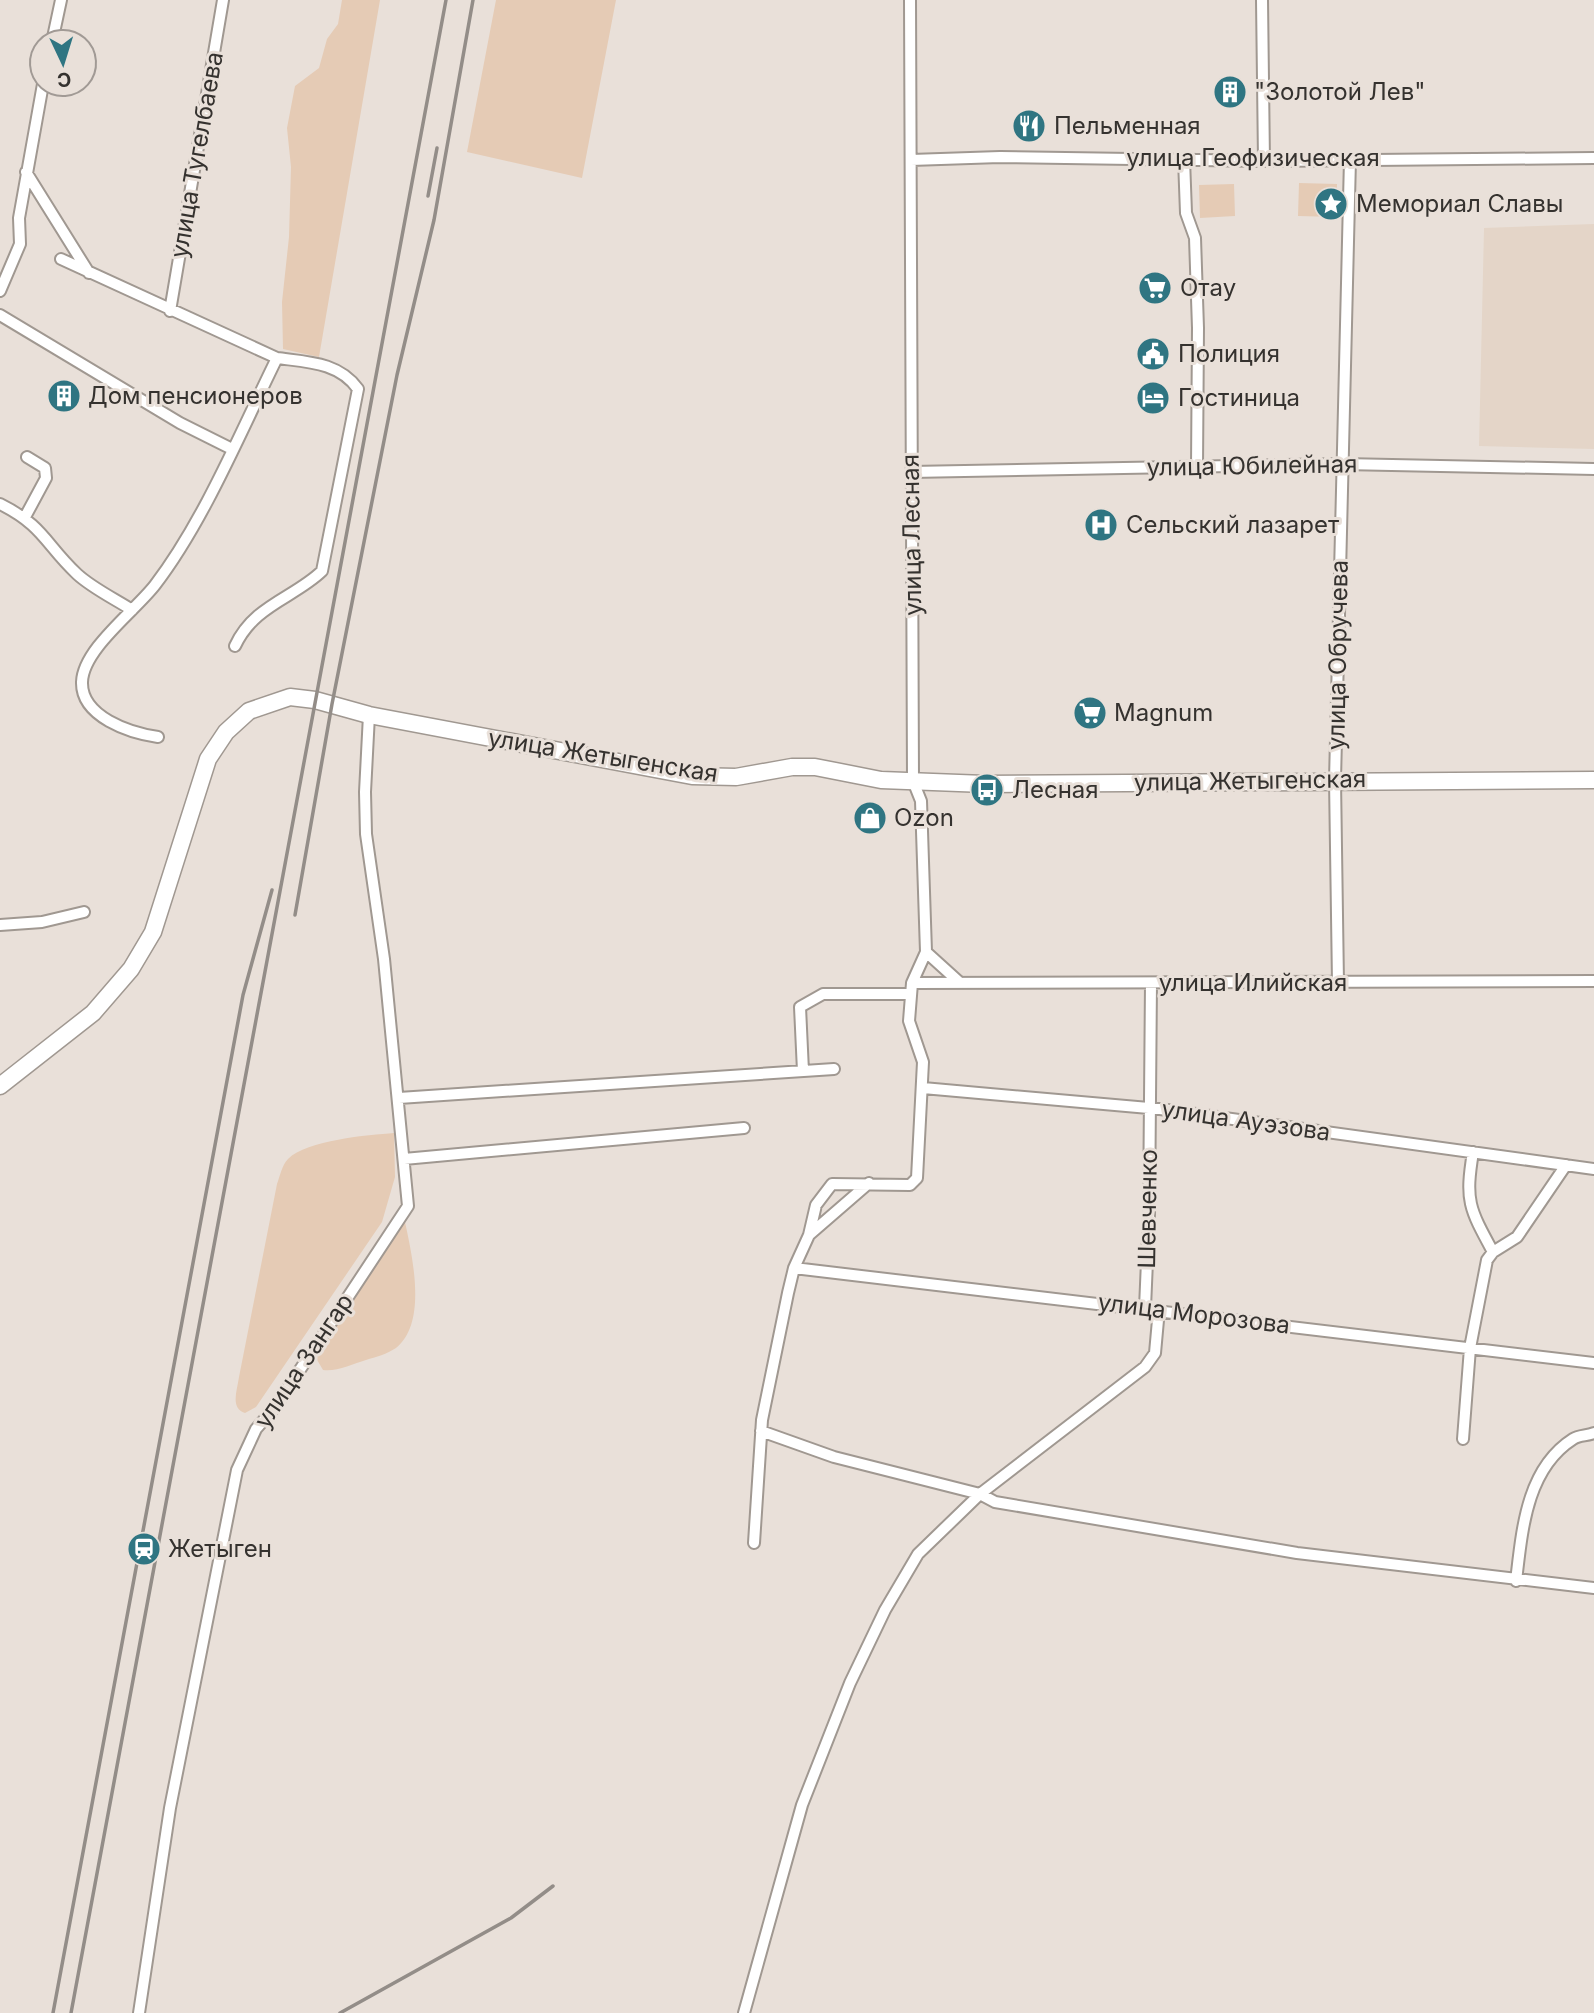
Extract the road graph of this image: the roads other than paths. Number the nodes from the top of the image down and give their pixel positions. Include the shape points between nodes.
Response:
1 (61, 0) edge
2 (223, 0) edge
3 (910, 0) edge
4 (1262, 0) edge
5 (55, 28) edge
6 (40, 98) edge
7 (1594, 158) edge
8 (1184, 159) junction
9 (1350, 159) junction
10 (911, 160) junction
11 (1264, 161) junction
12 (26, 172) junction
13 (61, 259) dead end
14 (90, 274) junction
15 (0, 291) edge
16 (170, 311) junction
17 (0, 315) edge
18 (277, 358) junction
19 (232, 449) junction
20 (27, 457) dead end
21 (1343, 464) junction
22 (1197, 467) junction
23 (1594, 469) edge
24 (911, 472) junction
25 (0, 504) edge
26 (25, 517) junction
27 (132, 610) junction
28 (234, 646) dead end
29 (369, 715) junction
30 (158, 737) dead end
31 (1335, 780) junction
32 (1594, 780) edge
33 (913, 781) junction
34 (85, 912) dead end
35 (0, 925) edge
36 (926, 952) junction
37 (958, 981) junction
38 (1594, 981) edge
39 (1151, 983) junction
40 (1338, 983) junction
41 (911, 989) junction
42 (834, 1069) dead end
43 (803, 1071) junction
44 (0, 1086) edge
45 (923, 1087) junction
46 (399, 1098) junction
47 (1150, 1108) junction
48 (744, 1128) dead end
49 (1473, 1152) junction
50 (404, 1159) junction
51 (1566, 1165) junction
52 (1594, 1168) edge
53 (869, 1183) junction
54 (809, 1235) junction
55 (1493, 1252) junction
56 (794, 1268) junction
57 (1144, 1308) junction
58 (1159, 1309) junction
59 (1470, 1348) junction
60 (1594, 1363) edge
61 (761, 1432) junction
62 (1594, 1433) edge
63 (1463, 1439) dead end
64 (980, 1494) junction
65 (754, 1543) dead end
66 (1516, 1581) junction
67 (1594, 1588) edge
68 (139, 2013) edge
69 (744, 2013) edge

1 - 5 street
2 - 16 street, улица Тугелбаева
3 - 10 street, улица Лесная
4 - 11 street
6 - 12 street
7 - 9 street, улица Геофизическая
8 - 10 street, улица Геофизическая
8 - 11 street, улица Геофизическая
8 - 22 street via 1186,213 1195,238
9 - 11 street, улица Геофизическая
9 - 21 street, улица Обручева
10 - 24 street, улица Лесная
12 - 14 street
12 - 15 street via 20,244
13 - 14 street
14 - 16 street
16 - 18 street
17 - 19 street
18 - 19 street
18 - 28 street via 328,366 342,372 358,389 322,571 266,609
19 - 27 street via 182,543
20 - 26 street via 45,468 46,478
21 - 22 street, улица Юбилейная
21 - 23 street, улица Юбилейная
21 - 31 street, улица Обручева
22 - 24 street, улица Юбилейная
24 - 33 street, улица Лесная
25 - 26 street
26 - 27 street via 77,574
27 - 30 street via 86,666 83,694 90,708 116,724
29 - 33 main road, улица Жетыгенская via 692,776 816,767 881,780
29 - 44 main road, улица Жетыгенская via 289,696 249,711 226,732 208,759 153,932 131,969 93,1013
29 - 46 street, улица Зангар via 366,834
31 - 32 main road, улица Жетыгенская
31 - 33 main road, улица Жетыгенская
31 - 40 street, улица Обручева
33 - 36 street, улица Лесная via 921,801
34 - 35 street
36 - 37 street
36 - 41 street, улица Лесная
37 - 39 street, улица Илийская
37 - 41 street, улица Илийская
38 - 40 street, улица Илийская
39 - 40 street, улица Илийская
39 - 47 street, Шевченко
41 - 43 street, улица Илийская via 823,994 800,1007
41 - 45 street, улица Лесная via 910,1025 923,1062
42 - 43 street
43 - 46 street
45 - 47 street, улица Ауэзова
45 - 53 street via 916,1181 910,1185
46 - 50 street, улица Зангар
47 - 49 street, улица Ауэзова
47 - 57 street, Шевченко
48 - 50 street
49 - 51 street, улица Ауэзова
49 - 55 street via 1470,1208
50 - 68 street, улица Зангар via 408,1206 256,1430 237,1470 170,1808
51 - 52 street, улица Ауэзова
51 - 55 street via 1517,1237
53 - 54 street
53 - 54 street via 832,1184 816,1205
54 - 56 street
55 - 59 street via 1487,1260
56 - 57 street, улица Морозова
56 - 61 street
57 - 58 street, улица Морозова
58 - 59 street, улица Морозова
58 - 64 street via 1156,1353 1145,1367
59 - 60 street, улица Морозова
59 - 63 street
61 - 64 street via 834,1457
61 - 65 street
62 - 66 street via 1576,1437 1562,1448 1534,1484
64 - 66 street via 995,1502 1252,1546
64 - 69 street via 918,1554 885,1609 850,1684 802,1805
66 - 67 street

